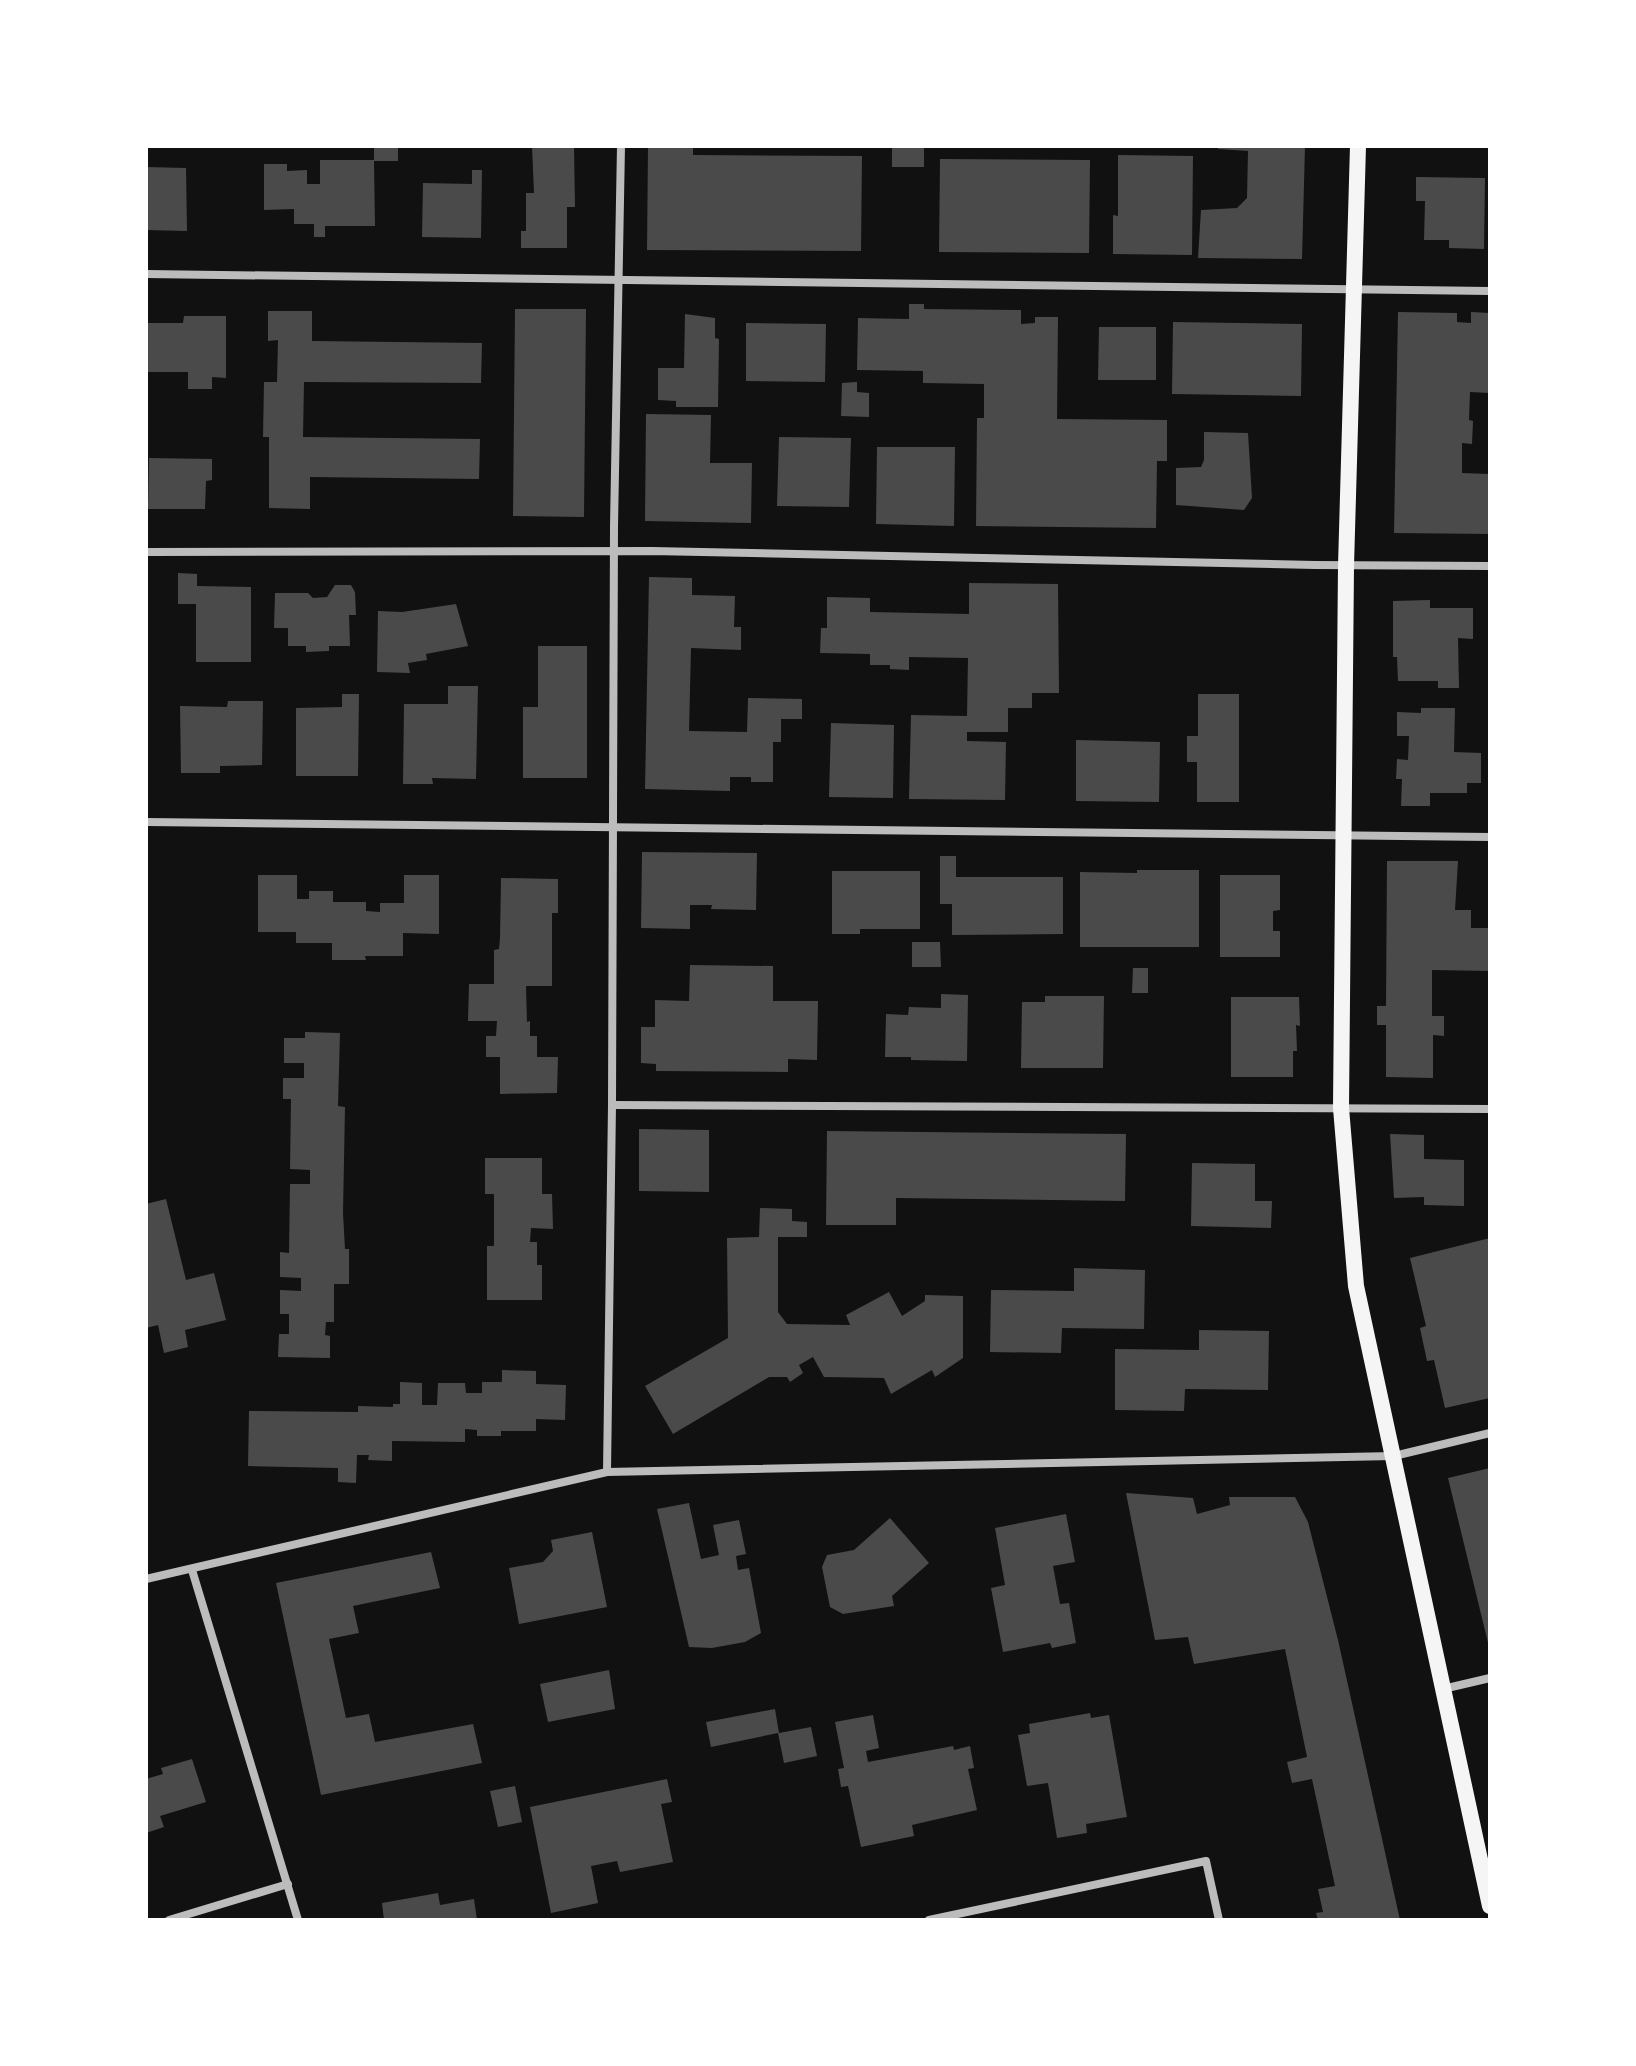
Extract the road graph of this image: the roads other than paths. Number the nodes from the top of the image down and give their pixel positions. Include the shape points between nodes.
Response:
1 (621, 146) edge
2 (1358, 146) edge
3 (146, 274) edge
4 (619, 281) junction
5 (1352, 288) junction
6 (1490, 291) edge
7 (614, 551) junction
8 (146, 552) edge
9 (1346, 566) junction
10 (1490, 566) edge
11 (146, 822) edge
12 (611, 828) junction
13 (1344, 836) junction
14 (1490, 837) edge
15 (612, 1105) junction
16 (1341, 1108) junction
17 (1490, 1109) edge
18 (1490, 1433) edge
19 (1394, 1456) junction
20 (607, 1472) junction
21 (192, 1570) junction
22 (146, 1579) edge
23 (1490, 1678) edge
24 (1443, 1689) junction
25 (288, 1884) junction
26 (1490, 1905) edge
27 (169, 1920) edge
28 (298, 1920) edge
29 (929, 1920) edge
30 (1219, 1920) edge

1 - 4 street
2 - 5 main road
3 - 4 street
4 - 5 street
4 - 7 street
5 - 6 street
5 - 9 main road
7 - 8 street
7 - 9 street
7 - 12 street
9 - 10 street
9 - 13 main road
11 - 12 street
12 - 13 street
12 - 15 street
13 - 14 street
13 - 16 main road
15 - 16 street
15 - 20 street
16 - 17 street
16 - 19 main road via 1356,1286
18 - 19 street
19 - 20 street
19 - 24 main road
20 - 21 street
21 - 22 street
21 - 25 street
23 - 24 street
24 - 26 main road
25 - 27 street
25 - 28 street
29 - 30 street via 1206,1861

